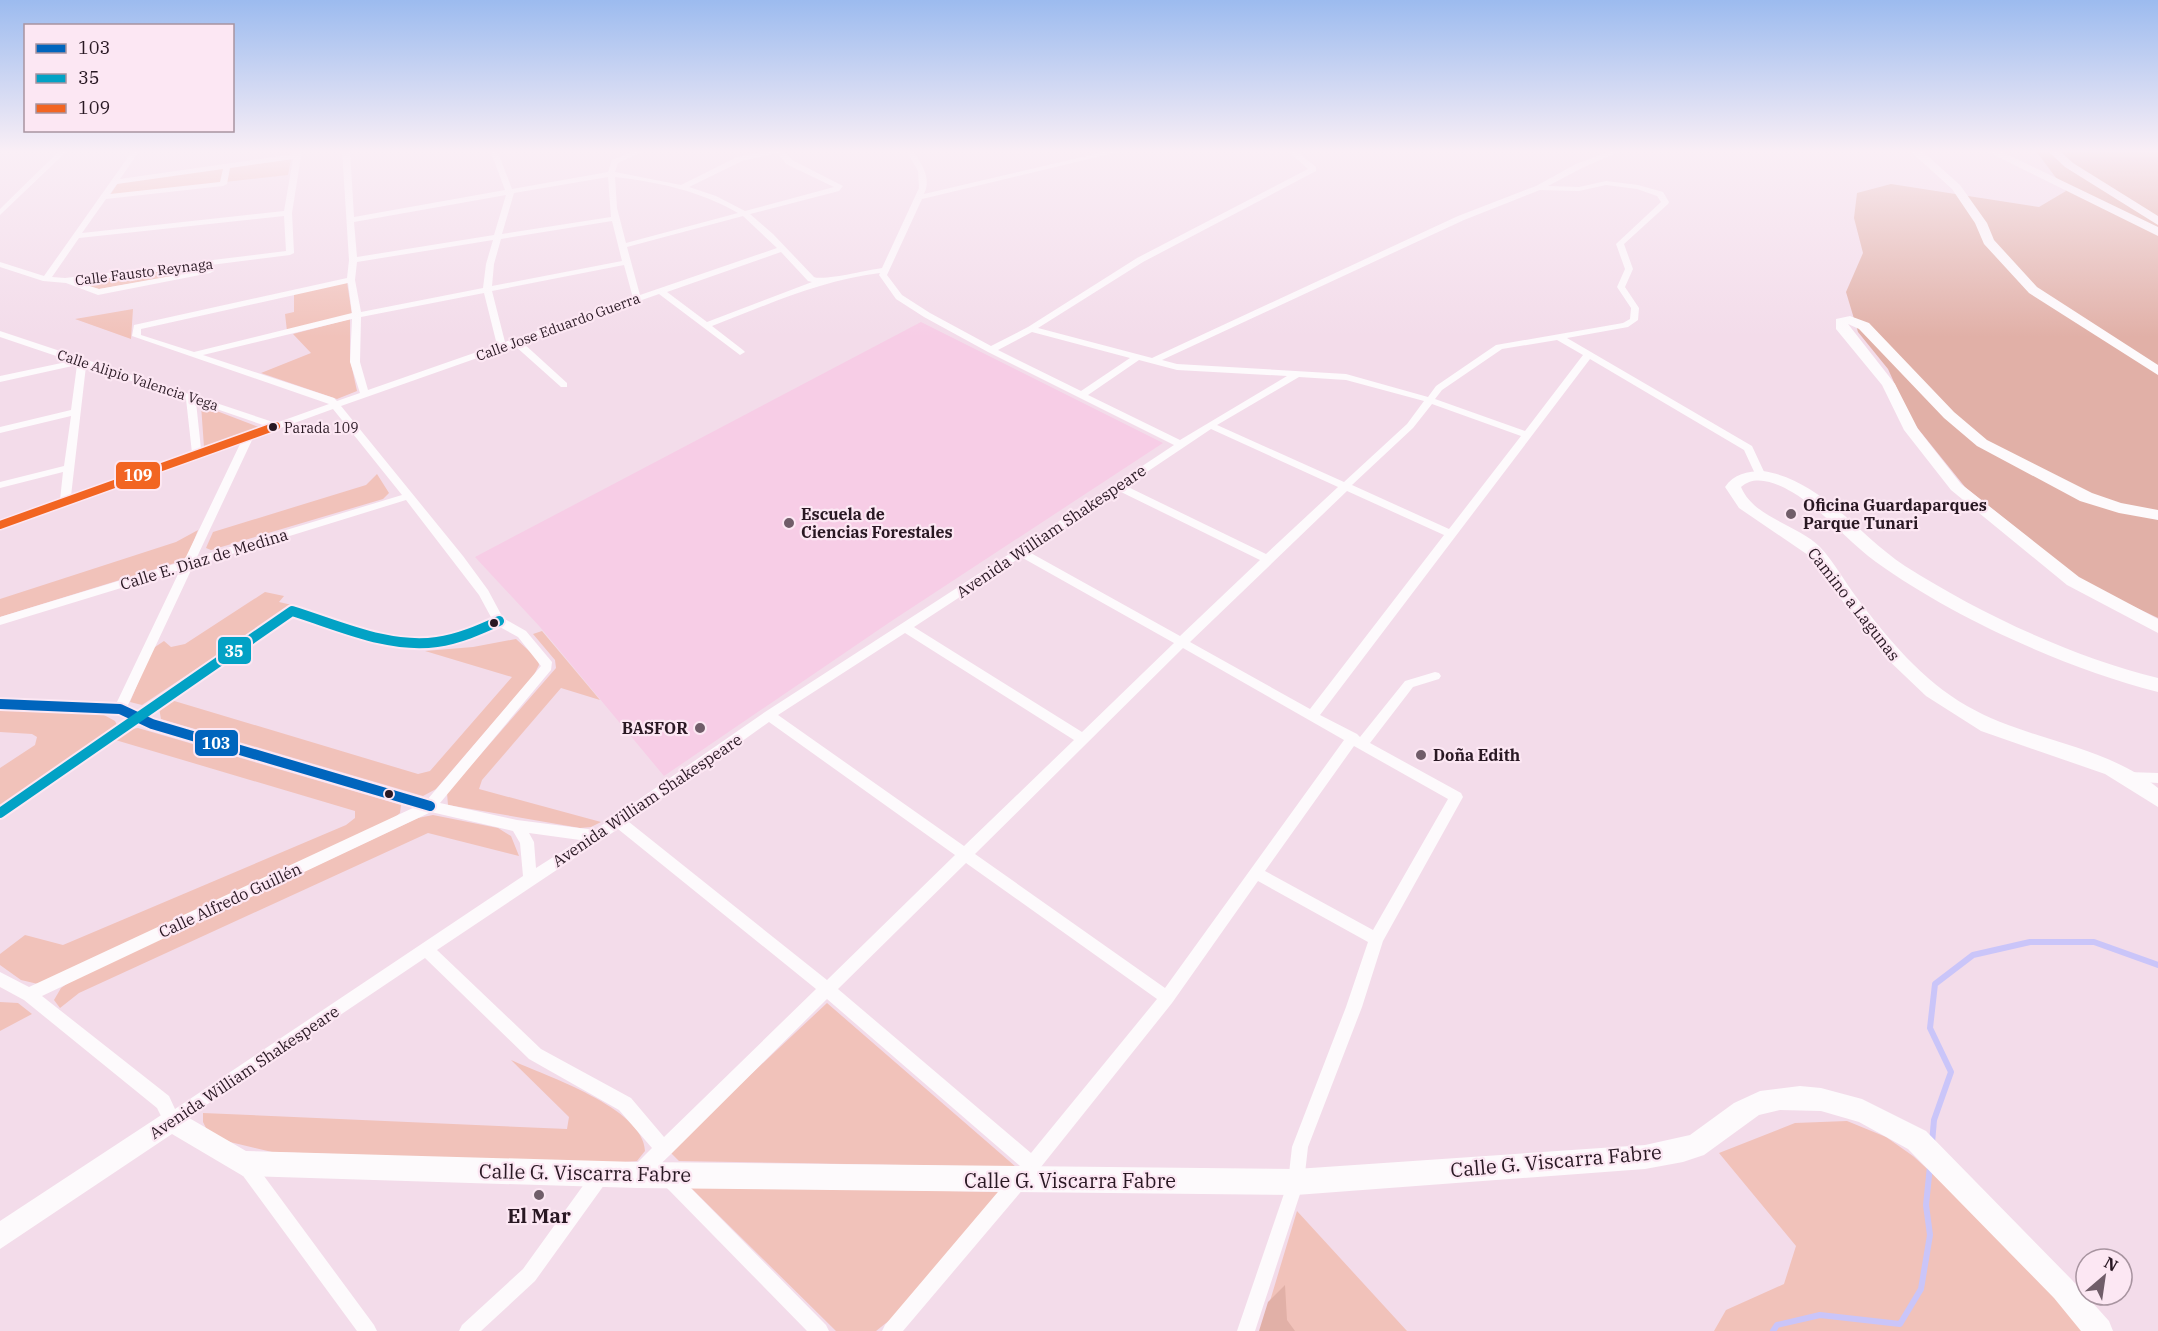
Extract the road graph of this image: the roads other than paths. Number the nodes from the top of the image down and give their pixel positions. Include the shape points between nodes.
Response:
1 (93, 212) edge
2 (350, 212) edge
3 (397, 212) edge
4 (504, 212) edge
5 (615, 212) edge
6 (746, 212) edge
7 (912, 212) edge
8 (1231, 212) edge
9 (1476, 212) edge
10 (1654, 212) edge
11 (1973, 212) edge
12 (2117, 212) edge
13 (2144, 212) edge
14 (288, 213) joint
15 (743, 213) junction
16 (617, 218) junction
17 (350, 220) junction
18 (2158, 221) edge
19 (2158, 232) edge
20 (76, 236) junction
21 (497, 238) junction
22 (623, 246) junction
23 (781, 249) junction
24 (278, 255) junction
25 (353, 260) junction
26 (628, 262) junction
27 (0, 264) edge
28 (885, 270) junction
29 (46, 279) junction
30 (351, 280) junction
31 (65, 281) junction
32 (821, 283) junction
33 (487, 289) junction
34 (659, 290) junction
35 (637, 298) junction
36 (357, 315) junction
37 (705, 326) junction
38 (1031, 329) junction
39 (0, 334) edge
40 (1559, 337) junction
41 (516, 342) junction
42 (502, 347) junction
43 (991, 350) junction
44 (740, 352) dead end
45 (191, 356) junction
46 (1587, 356) junction
47 (1137, 357) junction
48 (82, 361) junction
49 (1153, 361) junction
50 (2158, 371) edge
51 (1299, 372) junction
52 (0, 379) edge
53 (564, 385) dead end
54 (365, 394) junction
55 (1082, 395) junction
56 (190, 396) junction
57 (1429, 400) junction
58 (334, 405) junction
59 (76, 412) junction
60 (1210, 425) junction
61 (276, 426) junction
62 (0, 430) edge
63 (1525, 434) junction
64 (249, 435) junction
65 (1180, 444) junction
66 (197, 454) junction
67 (68, 468) junction
68 (1761, 476) junction
69 (0, 484) edge
70 (1119, 486) junction
71 (1346, 486) junction
72 (408, 496) junction
73 (65, 502) junction
74 (2158, 515) edge
75 (0, 525) edge
76 (1451, 534) junction
77 (1022, 552) junction
78 (1267, 560) junction
79 (188, 565) junction
80 (0, 621) edge
81 (499, 621) junction
82 (904, 627) junction
83 (2158, 627) edge
84 (1183, 642) junction
85 (1435, 676) dead end
86 (2158, 685) edge
87 (0, 704) edge
88 (120, 709) junction
89 (1313, 715) junction
90 (770, 716) junction
91 (138, 717) junction
92 (1083, 738) junction
93 (1358, 740) junction
94 (2128, 777) junction
95 (2158, 778) edge
96 (2158, 799) edge
97 (430, 806) junction
98 (0, 813) edge
99 (620, 822) junction
100 (517, 826) junction
101 (596, 836) junction
102 (967, 855) junction
103 (1256, 873) junction
104 (530, 879) junction
105 (1376, 939) junction
106 (427, 950) junction
107 (2, 983) edge
108 (827, 989) junction
109 (29, 995) junction
110 (1167, 998) junction
111 (172, 1120) junction
112 (664, 1149) junction
113 (243, 1163) junction
114 (1025, 1173) junction
115 (601, 1174) junction
116 (637, 1175) junction
117 (666, 1175) junction
118 (1296, 1182) junction
119 (0, 1236) edge
120 (368, 1331) edge
121 (468, 1331) edge
122 (820, 1331) edge
123 (891, 1331) edge
124 (1246, 1331) edge
125 (2099, 1331) edge

1 - 20 street
2 - 17 street
3 - 17 street
4 - 21 street
5 - 16 street
6 - 15 street
7 - 28 street
8 - 38 street via 1140,260
9 - 49 street
10 - 40 street via 1620,244 1629,269 1621,287 1635,308 1634,320
11 - 50 street via 1988,241 2033,290
12 - 19 street
13 - 18 street
14 - 20 street
14 - 24 street, Calle Fausto Reynaga via 290,253
15 - 22 street
15 - 23 street
16 - 21 street
16 - 22 street
17 - 25 street
20 - 29 street
21 - 25 street
21 - 33 street
22 - 26 street
23 - 32 street via 811,279
23 - 34 street, Calle Jose Eduardo Guerra
24 - 31 street, Calle Fausto Reynaga
24 - 31 street via 98,292
25 - 30 street
26 - 33 street
26 - 35 street
27 - 29 street, Calle Fausto Reynaga
28 - 32 street
28 - 43 street via 883,275 899,297
29 - 31 street, Calle Fausto Reynaga
30 - 36 street
30 - 45 street via 137,327 136,336
32 - 37 street
33 - 36 street
33 - 42 street
34 - 35 street, Calle Jose Eduardo Guerra
34 - 37 street
35 - 41 street, Calle Jose Eduardo Guerra
36 - 45 street
36 - 54 street via 355,362
37 - 44 street
38 - 43 street
38 - 47 street
39 - 48 street, Calle Alipio Valencia Vega
40 - 46 street
40 - 57 street via 1499,347 1439,388
41 - 42 street, Calle Jose Eduardo Guerra
41 - 53 street
42 - 54 street, Calle Jose Eduardo Guerra
43 - 55 street
45 - 58 street via 331,400
46 - 63 street
46 - 68 street via 1748,448
47 - 49 street
47 - 55 street
48 - 52 street
48 - 56 street, Calle Alipio Valencia Vega
48 - 59 street
49 - 51 street via 1199,369
51 - 57 street via 1346,377
51 - 60 street, Avenida William Shakespeare
54 - 58 street, Calle Jose Eduardo Guerra
55 - 65 street
56 - 61 street, Calle Alipio Valencia Vega
56 - 66 street
57 - 63 street
57 - 71 street via 1410,426
58 - 61 street, Calle Jose Eduardo Guerra
58 - 72 street
59 - 62 street
59 - 67 street
60 - 65 street, Avenida William Shakespeare
60 - 71 street
61 - 64 street
63 - 76 street
64 - 66 street
64 - 79 street
65 - 70 street, Avenida William Shakespeare
66 - 73 street
67 - 69 street
67 - 73 street
68 - 86 street via 1781,480 1807,495 1883,559 1955,604 2095,667
68 - 94 street, Camino a Lagunas via 1741,478 1736,482 1734,495 1804,541 1881,643 1917,681 1989,726
70 - 77 street, Avenida William Shakespeare
70 - 78 street
71 - 76 street
71 - 78 street
72 - 79 street, Calle E. Diaz de Medina
72 - 81 street via 471,576
73 - 75 street
74 - 83 street via 2086,497 1982,443 1949,415 1864,326 1846,319 1841,322 1888,384 1911,430 1956,487 2073,581
76 - 89 street
77 - 82 street, Avenida William Shakespeare
77 - 84 street
78 - 84 street
79 - 80 street, Calle E. Diaz de Medina
79 - 88 street
81 - 91 street via 474,633 426,644 292,611
81 - 97 street via 522,634 547,667
82 - 90 street, Avenida William Shakespeare
82 - 92 street
84 - 89 street
84 - 92 street
85 - 93 street via 1409,684
87 - 88 street
88 - 91 street
89 - 93 street
90 - 99 street, Avenida William Shakespeare
90 - 102 street
91 - 97 street
91 - 98 street
92 - 102 street
93 - 103 street
93 - 105 street via 1456,797
94 - 95 street
94 - 96 street, Camino a Lagunas
97 - 100 street
97 - 109 street, Calle Alfredo Guillén
99 - 101 street, Avenida William Shakespeare
99 - 108 street
100 - 101 street
100 - 104 street via 527,842
101 - 104 street, Avenida William Shakespeare
102 - 108 street
102 - 110 street
103 - 105 street
103 - 110 street
104 - 106 street, Avenida William Shakespeare
105 - 118 street via 1300,1147
106 - 111 street, Avenida William Shakespeare
106 - 112 street via 535,1054 625,1104
107 - 109 street, Calle G. Viscarra Fabre
108 - 112 street
108 - 114 street
109 - 111 street, Calle G. Viscarra Fabre via 163,1102
110 - 114 street
111 - 113 street, Calle G. Viscarra Fabre
111 - 119 street, Avenida William Shakespeare
112 - 116 street
113 - 115 street, Calle G. Viscarra Fabre
113 - 120 street
114 - 117 street, Calle G. Viscarra Fabre
114 - 118 street, Calle G. Viscarra Fabre
114 - 123 street
115 - 116 street, Calle G. Viscarra Fabre
115 - 121 street via 529,1275
116 - 117 street, Calle G. Viscarra Fabre
117 - 122 street
118 - 124 street
118 - 125 street, Calle G. Viscarra Fabre via 1645,1157 1695,1146 1759,1103 1792,1098 1816,1100 1852,1107 1917,1140

